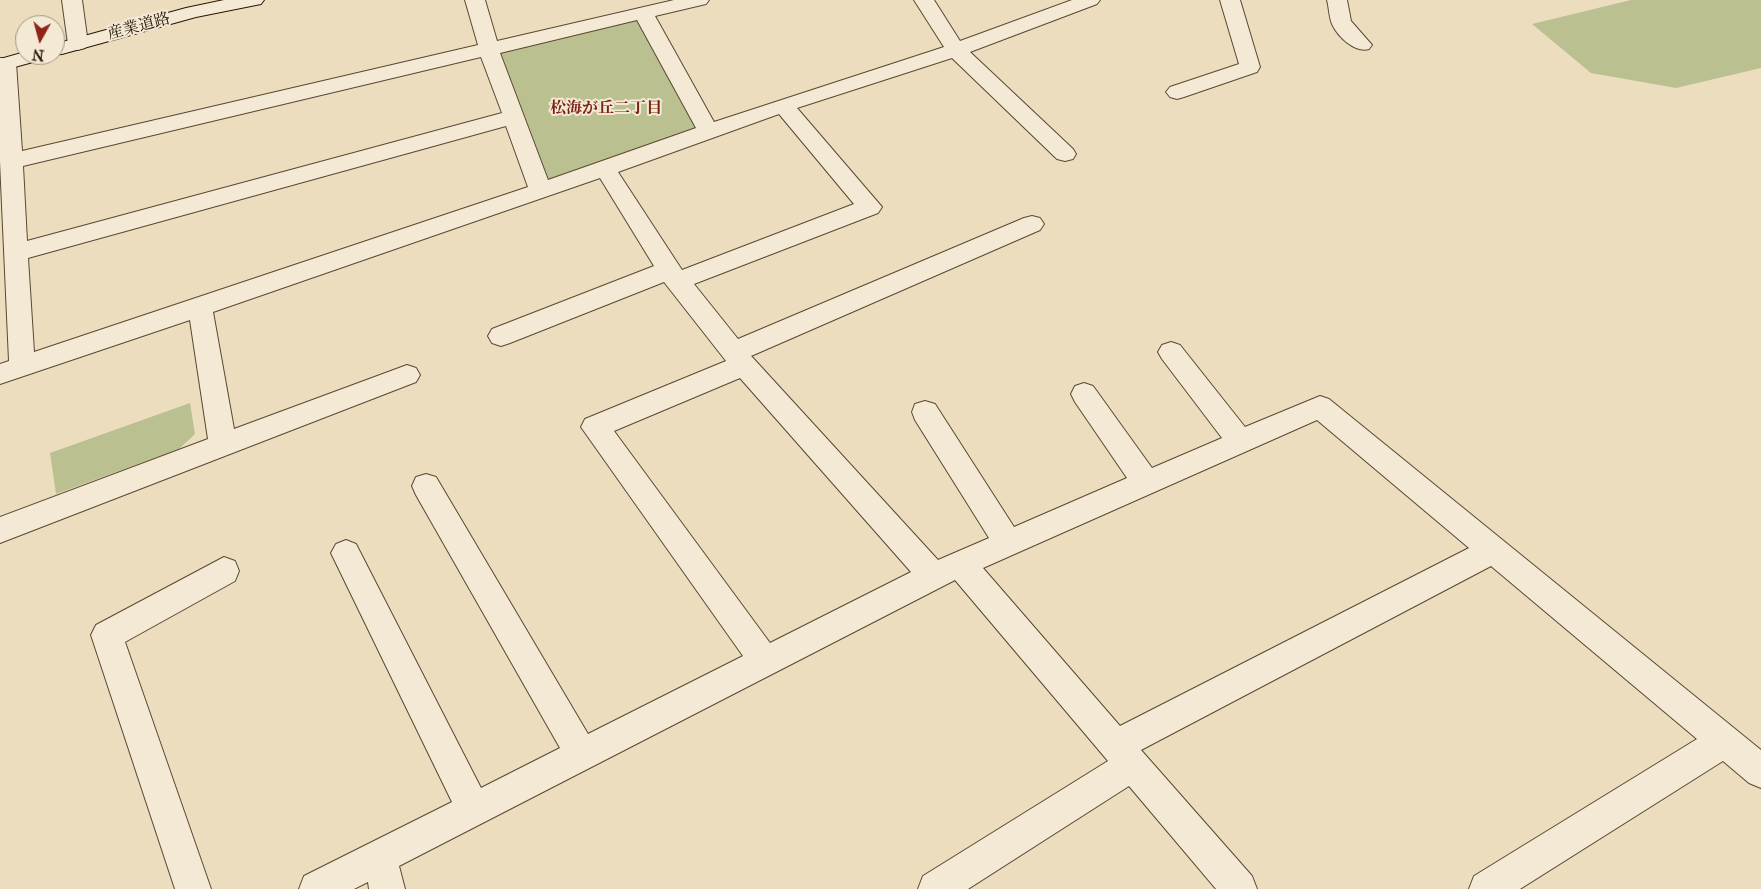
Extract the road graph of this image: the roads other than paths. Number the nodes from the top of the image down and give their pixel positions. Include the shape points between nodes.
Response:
1 (72, 0) edge
2 (254, 0) edge
3 (476, 0) edge
4 (699, 0) edge
5 (924, 0) edge
6 (1090, 0) edge
7 (1230, 0) edge
8 (1337, 0) edge
9 (643, 13) junction
10 (78, 44) junction
11 (1362, 45) dead end
12 (65, 47) edge
13 (489, 50) junction
14 (956, 50) junction
15 (3, 64) edge
16 (1177, 92) dead end
17 (783, 105) junction
18 (513, 117) junction
19 (708, 132) junction
20 (1065, 154) dead end
21 (11, 161) junction
22 (605, 169) junction
23 (541, 192) junction
24 (1032, 224) dead end
25 (16, 253) junction
26 (674, 275) junction
27 (200, 306) junction
28 (501, 336) dead end
29 (1171, 352) dead end
30 (739, 358) junction
31 (22, 366) junction
32 (0, 374) edge
33 (407, 375) dead end
34 (1084, 394) dead end
35 (925, 412) dead end
36 (1240, 441) junction
37 (224, 444) junction
38 (1146, 482) junction
39 (426, 486) dead end
40 (0, 530) edge
41 (1008, 543) junction
42 (1494, 550) junction
43 (346, 553) dead end
44 (946, 570) junction
45 (224, 571) dead end
46 (764, 660) junction
47 (1724, 741) junction
48 (580, 753) junction
49 (1124, 755) junction
50 (1761, 771) edge
51 (472, 809) junction
52 (379, 856) junction
53 (193, 889) edge
54 (317, 889) edge
55 (387, 889) edge
56 (936, 889) edge
57 (1239, 889) edge
58 (1487, 889) edge

1 - 10 street
2 - 10 street, 産業道路 via 193,12
3 - 13 street
4 - 9 street
5 - 14 street
6 - 14 street
7 - 16 street via 1250,67
8 - 11 street via 1341,23
9 - 13 street
9 - 19 street
10 - 12 street, 産業道路
13 - 18 street
13 - 21 street
14 - 17 street
14 - 20 street
15 - 21 street
17 - 19 street
17 - 26 street via 870,208
18 - 23 street
18 - 25 street
19 - 22 street
21 - 25 street
22 - 23 street
22 - 26 street
23 - 27 street
24 - 30 street
25 - 31 street
26 - 28 street
26 - 30 street
27 - 31 street
27 - 37 street
29 - 36 street
30 - 44 street
30 - 46 street via 596,427
31 - 32 street
33 - 37 street
34 - 38 street
35 - 41 street
36 - 38 street
36 - 42 street via 1320,407
37 - 40 street
38 - 41 street
39 - 48 street
41 - 44 street
42 - 47 street
42 - 49 street
43 - 51 street
44 - 46 street
44 - 49 street
45 - 53 street via 107,635
46 - 48 street
47 - 50 street
47 - 58 street
48 - 51 street
49 - 56 street
49 - 57 street
51 - 52 street
52 - 54 street
52 - 55 street

